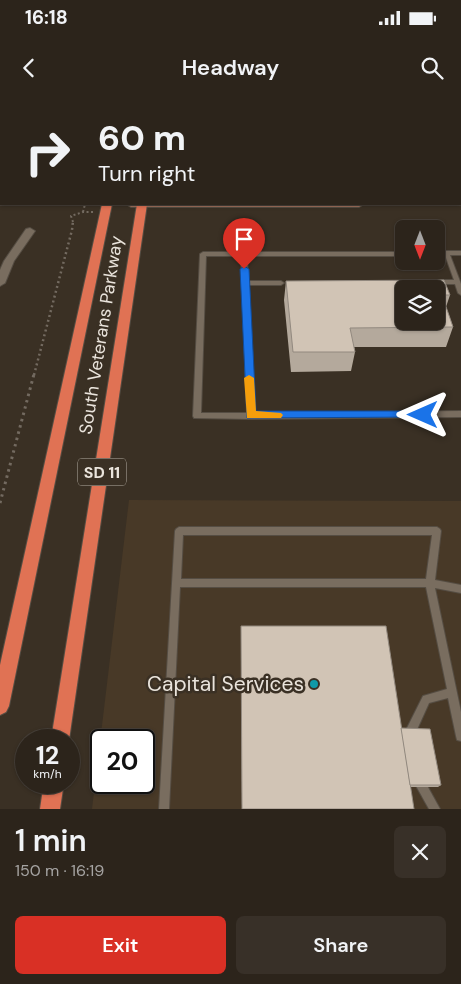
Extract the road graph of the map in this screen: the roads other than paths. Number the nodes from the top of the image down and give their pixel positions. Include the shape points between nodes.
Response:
1 (107, 205) edge
2 (139, 205) edge
3 (30, 231) dead end
4 (447, 253) joint
5 (461, 253) edge
6 (244, 254) junction
7 (395, 254) edge
8 (445, 282) edge
9 (457, 282) junction
10 (0, 283) edge
11 (245, 283) junction
12 (281, 283) dead end
13 (461, 293) edge
14 (461, 414) edge
15 (251, 416) junction
16 (177, 583) junction
17 (430, 583) junction
18 (461, 589) edge
19 (452, 692) junction
20 (0, 706) edge
21 (62, 729) edge
22 (410, 730) edge
23 (461, 736) edge
24 (420, 784) edge
25 (52, 794) edge
26 (50, 809) edge
27 (164, 809) edge
28 (435, 809) edge

1 - 20 highway, South Veterans Parkway / SD 11
2 - 21 highway, South Veterans Parkway / SD 11
3 - 10 street via 9,261
4 - 5 lane
4 - 9 lane
6 - 7 lane
6 - 11 lane
6 - 15 lane via 203,254 197,416
8 - 9 lane
9 - 13 lane
11 - 12 lane
11 - 15 lane
14 - 15 lane
16 - 17 lane
16 - 17 lane via 179,531 437,531
16 - 27 lane
17 - 18 lane
17 - 19 lane
19 - 22 lane via 426,699
19 - 23 lane
24 - 28 lane
25 - 26 highway

